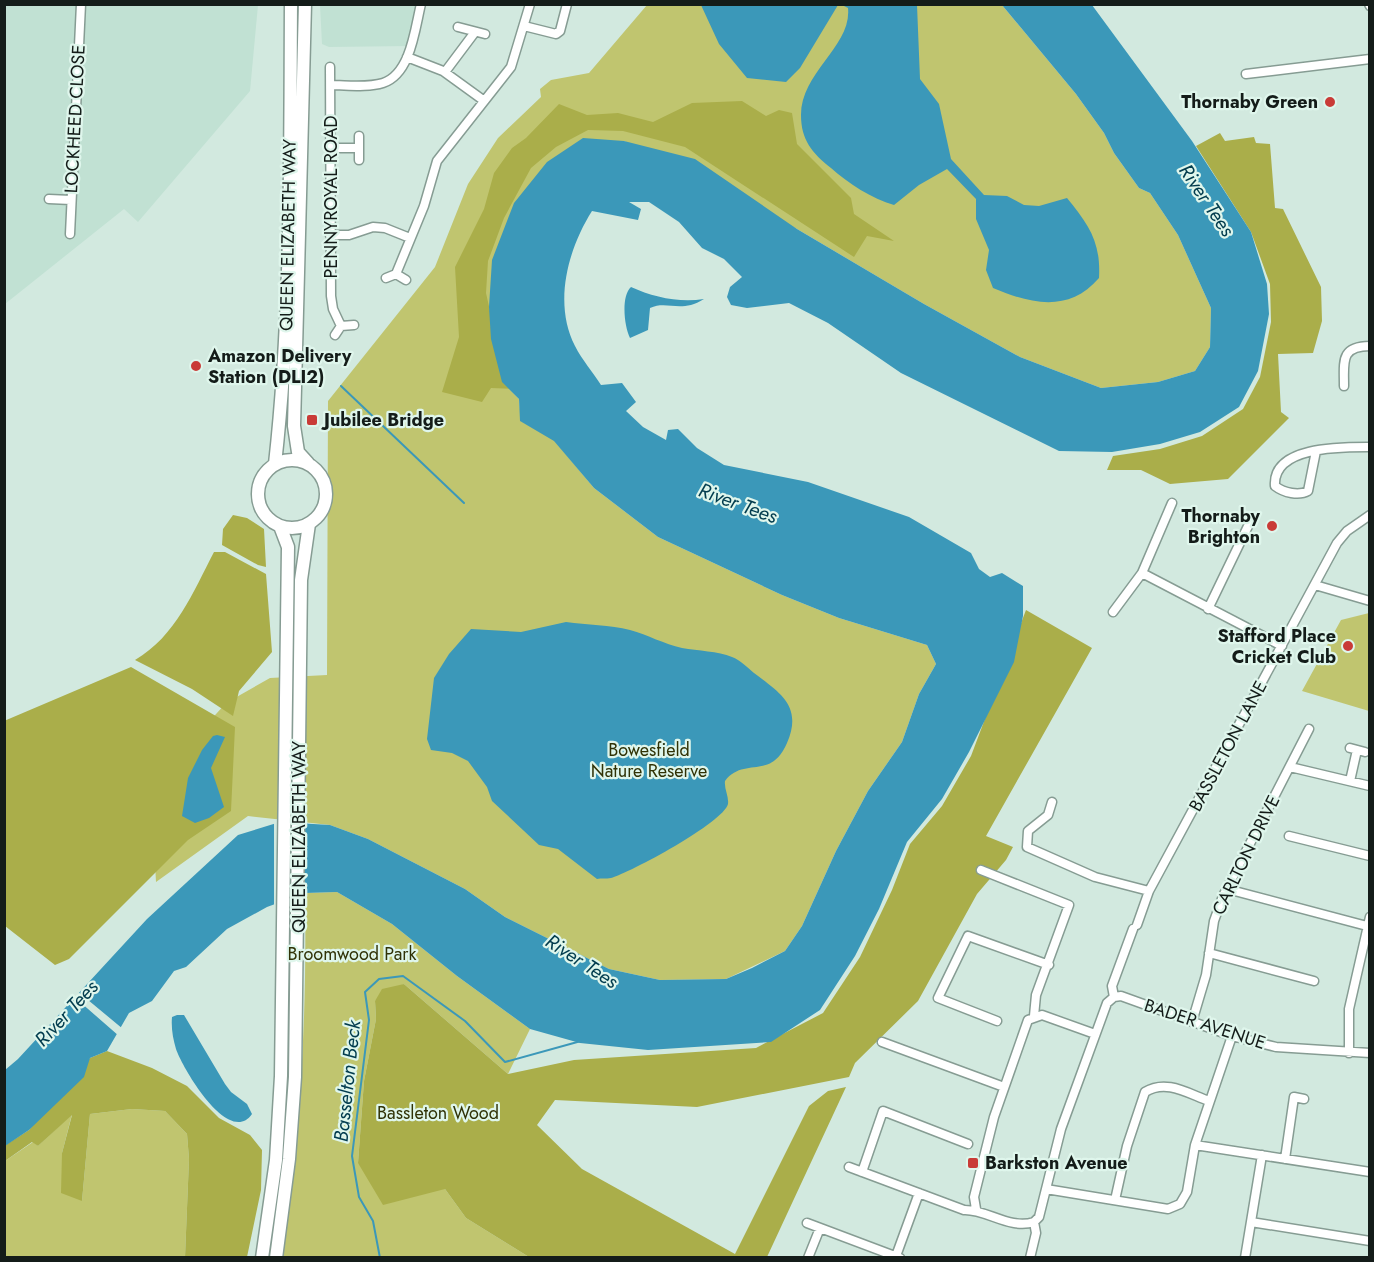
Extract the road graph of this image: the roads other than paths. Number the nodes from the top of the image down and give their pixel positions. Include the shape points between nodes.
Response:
1 (81, 4) edge
2 (291, 4) edge
3 (305, 4) edge
4 (421, 4) edge
5 (530, 4) edge
6 (567, 4) edge
7 (524, 26) junction
8 (458, 27) dead end
9 (475, 32) junction
10 (485, 34) dead end
11 (407, 57) junction
12 (1370, 59) edge
13 (330, 67) dead end
14 (445, 72) junction
15 (1246, 74) dead end
16 (330, 85) junction
17 (483, 100) junction
18 (358, 136) dead end
19 (331, 148) junction
20 (358, 148) junction
21 (359, 160) dead end
22 (49, 199) dead end
23 (71, 200) junction
24 (70, 234) dead end
25 (330, 236) junction
26 (410, 238) junction
27 (396, 274) junction
28 (386, 278) dead end
29 (406, 280) dead end
30 (354, 325) dead end
31 (341, 326) junction
32 (334, 335) dead end
33 (1370, 346) edge
34 (1344, 386) dead end
35 (1370, 447) edge
36 (1316, 452) junction
37 (308, 463) junction
38 (275, 464) junction
39 (1172, 503) dead end
40 (1370, 515) edge
41 (1250, 522) dead end
42 (309, 524) junction
43 (280, 526) junction
44 (1142, 573) junction
45 (1315, 585) junction
46 (1370, 601) edge
47 (1208, 609) junction
48 (1113, 612) dead end
49 (1282, 646) junction
50 (1309, 729) dead end
51 (1358, 750) dead end
52 (1290, 767) junction
53 (1350, 781) junction
54 (1370, 786) edge
55 (1052, 802) dead end
56 (1048, 815) junction
57 (1058, 819) dead end
58 (1289, 836) dead end
59 (1370, 856) edge
60 (981, 870) dead end
61 (1227, 889) junction
62 (1149, 891) junction
63 (1368, 922) edge
64 (1209, 953) junction
65 (1048, 964) junction
66 (1314, 981) dead end
67 (1114, 997) junction
68 (1034, 1016) junction
69 (997, 1021) dead end
70 (1192, 1022) junction
71 (1095, 1034) junction
72 (1232, 1036) junction
73 (882, 1042) dead end
74 (1348, 1053) junction
75 (1370, 1053) edge
76 (1004, 1087) junction
77 (1304, 1099) dead end
78 (1209, 1101) junction
79 (964, 1131) dead end
80 (1195, 1144) junction
81 (1262, 1155) junction
82 (1285, 1159) junction
83 (849, 1167) dead end
84 (862, 1172) junction
85 (1370, 1172) edge
86 (1046, 1188) junction
87 (919, 1193) junction
88 (1115, 1200) junction
89 (976, 1209) junction
90 (1034, 1222) junction
91 (1251, 1222) junction
92 (807, 1223) dead end
93 (820, 1228) junction
94 (1370, 1241) edge
95 (1245, 1255) edge
96 (262, 1257) edge
97 (276, 1257) edge
98 (808, 1257) edge
99 (898, 1257) edge
100 (1030, 1257) edge

1 - 23 street, LOCKHEED CLOSE
2 - 38 street, QUEEN ELIZABETH WAY via 288,293
3 - 37 street, QUEEN ELIZABETH WAY via 294,426 298,452
4 - 11 street
5 - 7 street
6 - 7 street via 556,34
7 - 17 street via 511,67
8 - 9 street
9 - 10 street
9 - 14 street
11 - 14 street
11 - 16 street via 385,83
12 - 15 street
13 - 16 street, PENNYROYAL ROAD
14 - 17 street
16 - 19 street, PENNYROYAL ROAD
17 - 26 street via 437,161
18 - 20 street
19 - 20 street
19 - 25 street, PENNYROYAL ROAD
20 - 21 street
22 - 23 street
23 - 24 street, LOCKHEED CLOSE
25 - 26 street via 373,227
25 - 31 street, PENNYROYAL ROAD via 331,296
26 - 27 street
27 - 28 street
27 - 29 street
30 - 31 street
31 - 32 street
33 - 34 street via 1358,346 1344,358
35 - 36 street
36 - 36 street via 1308,491 1302,494 1275,486 1281,464 1287,459
37 - 38 street via 288,460
37 - 42 street via 322,478 327,497 323,510
38 - 43 street via 261,479 258,499 267,517
39 - 44 street
40 - 45 street, BASSLETON LANE via 1342,537
41 - 47 street
42 - 43 street via 297,528
42 - 97 street, QUEEN ELIZABETH WAY via 301,580 295,1077
43 - 96 street, QUEEN ELIZABETH WAY via 288,547 282,1076 276,1160
44 - 47 street
44 - 48 street
45 - 46 street
45 - 49 street, BASSLETON LANE
47 - 49 street
49 - 62 street, BASSLETON LANE
50 - 52 street, CARLTON DRIVE
51 - 53 street
52 - 53 street
52 - 61 street, CARLTON DRIVE
53 - 54 street
55 - 56 street
56 - 57 street
56 - 62 street via 1028,831 1027,847 1095,876
58 - 59 street
60 - 65 street via 1069,905
61 - 63 street
61 - 64 street, CARLTON DRIVE via 1214,921
62 - 67 street, BASSLETON LANE via 1112,986
63 - 74 street via 1349,1009
64 - 66 street
64 - 70 street, CARLTON DRIVE
65 - 68 street via 1036,995
65 - 69 street via 968,936 938,998
67 - 70 street, BADER AVENUE via 1121,996
67 - 71 street, BASSLETON LANE via 1107,1003
68 - 71 street via 1042,1015
68 - 76 street via 1028,1020
70 - 72 street, BADER AVENUE
71 - 86 street, BASSLETON LANE via 1061,1129
72 - 74 street, BADER AVENUE via 1276,1047
72 - 78 street
73 - 76 street
74 - 75 street, BADER AVENUE
76 - 89 street via 974,1197
77 - 82 street via 1294,1097
78 - 80 street
78 - 88 street via 1168,1086 1156,1085 1145,1092
79 - 84 street via 964,1143 883,1111
80 - 81 street
80 - 88 street via 1187,1192 1180,1204 1168,1209
81 - 82 street
81 - 91 street
82 - 85 street
83 - 84 street
84 - 87 street
86 - 88 street
86 - 90 street, BASSLETON LANE via 1039,1217
87 - 89 street via 964,1210
87 - 99 street
89 - 90 street via 983,1215 1024,1225
90 - 100 street, BASSLETON LANE via 1036,1233
91 - 94 street
91 - 95 street
92 - 93 street
93 - 98 street
93 - 99 street

